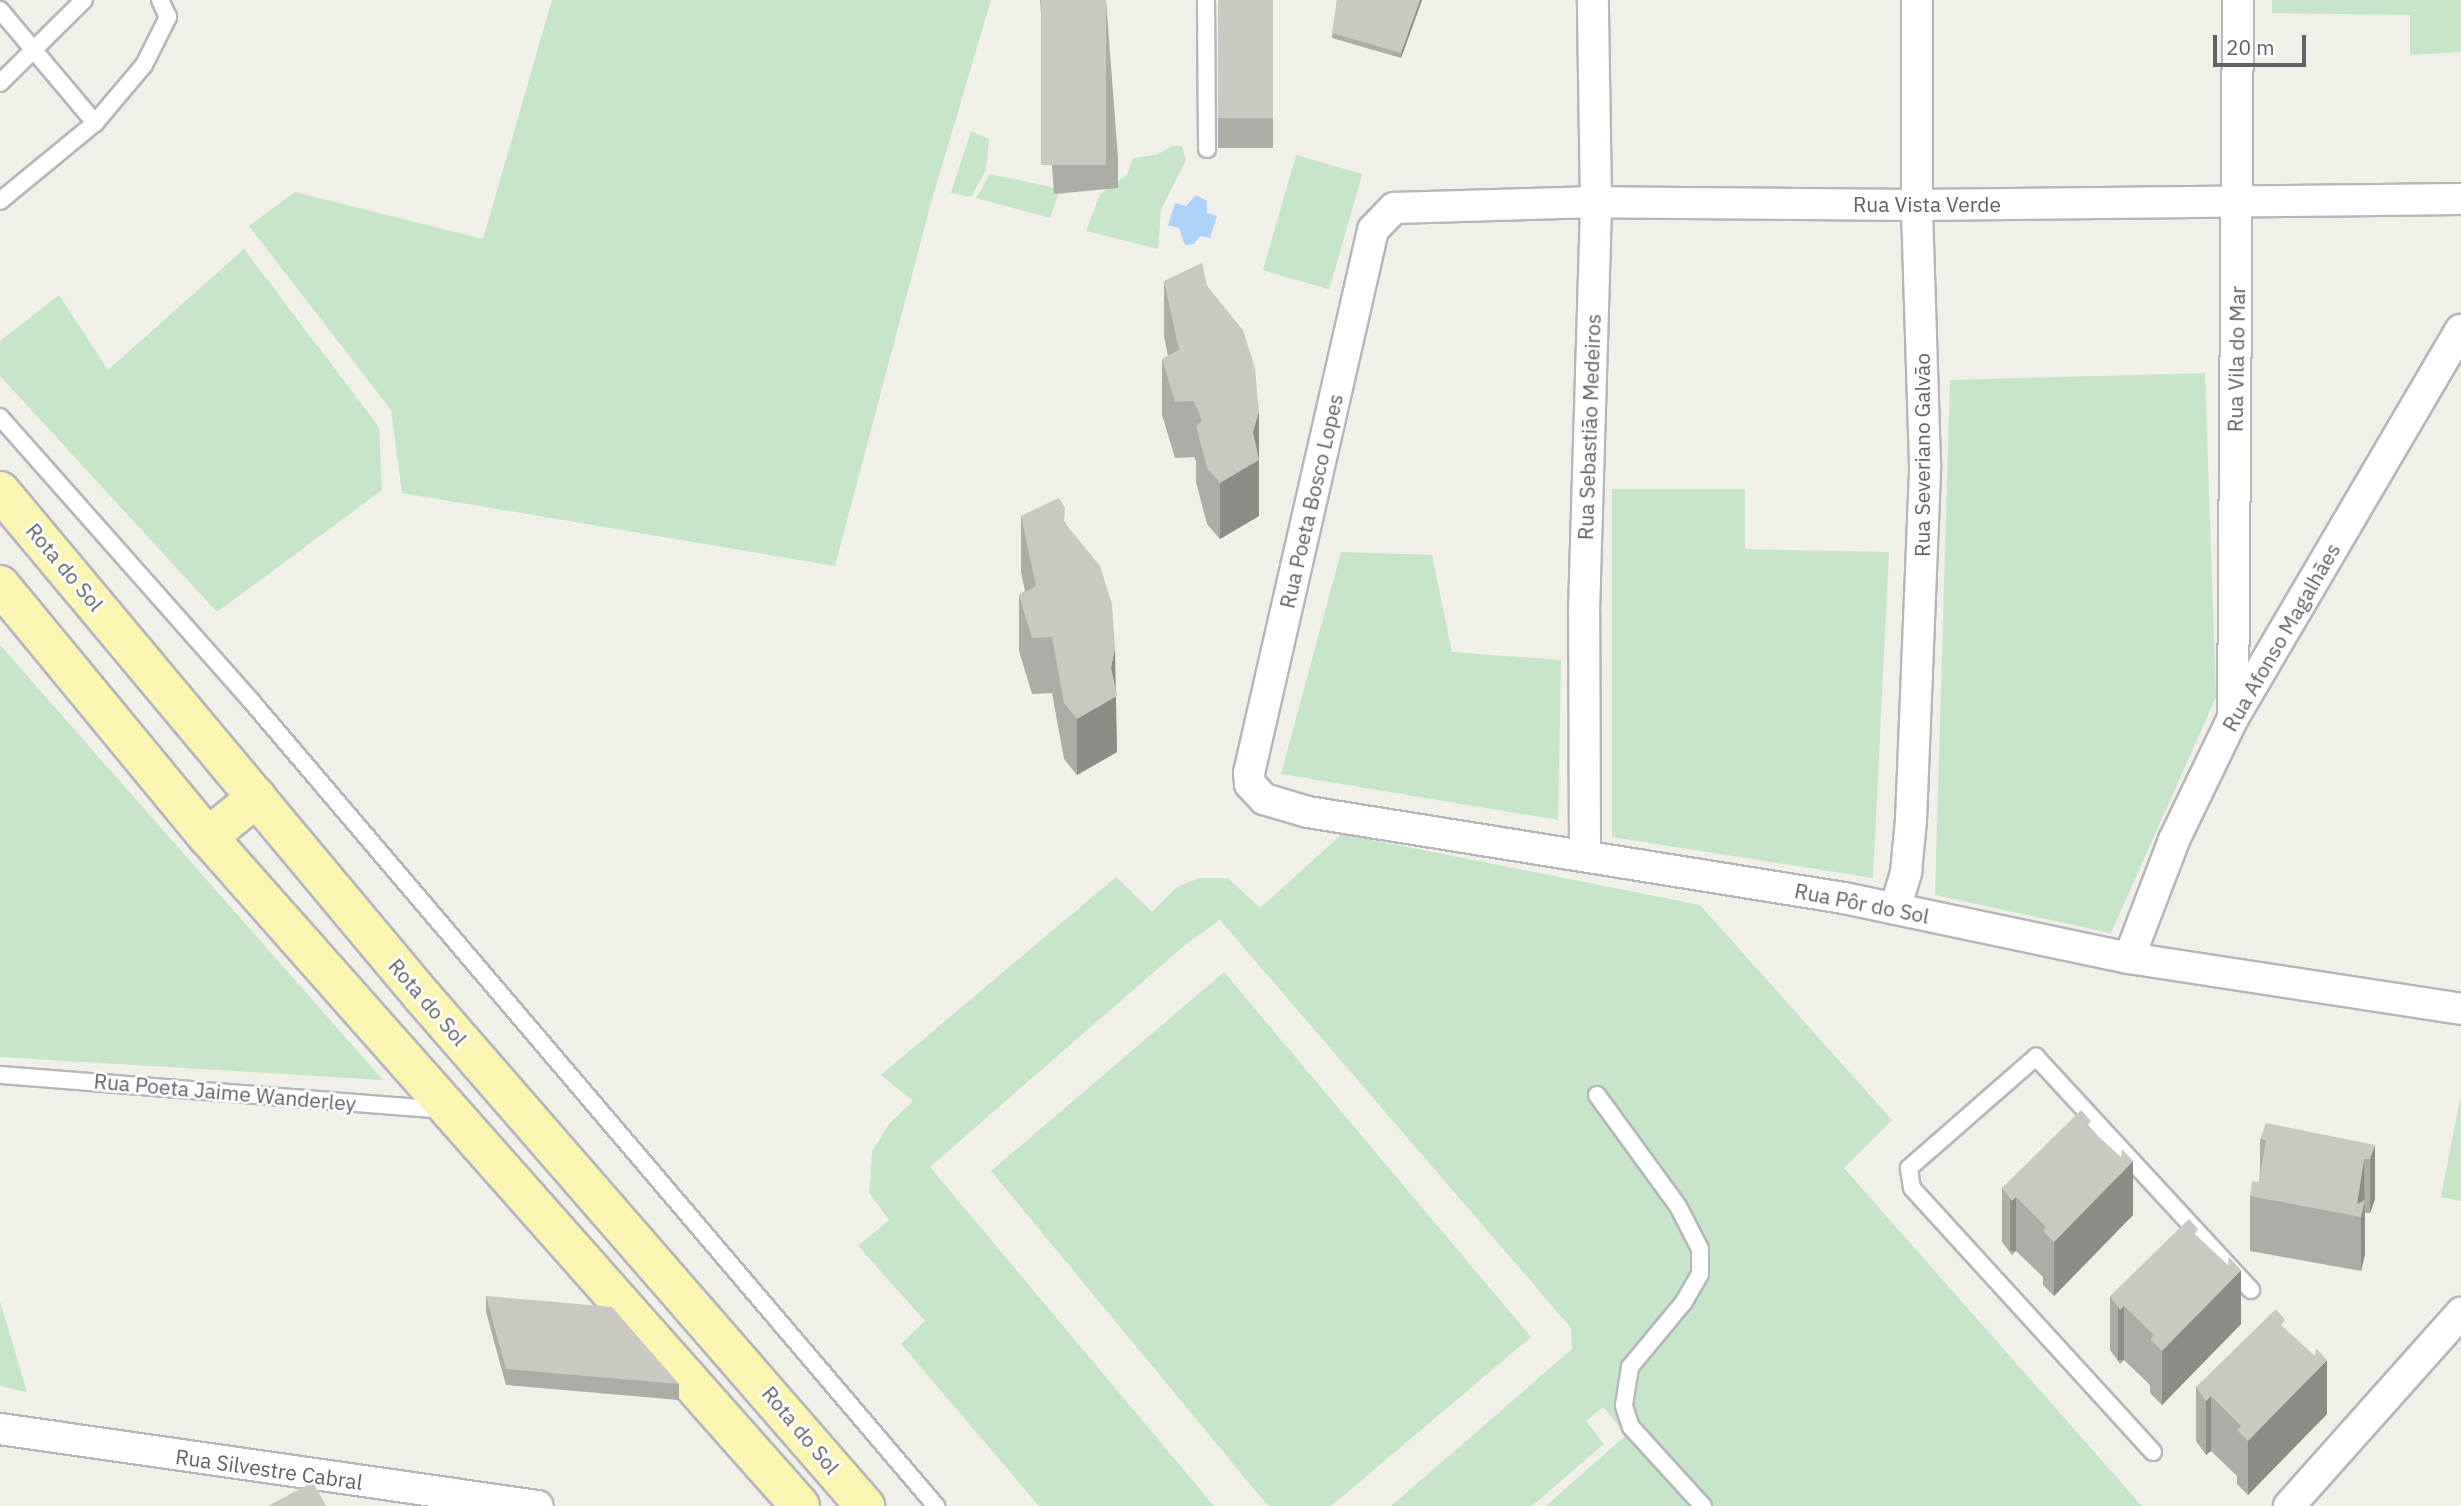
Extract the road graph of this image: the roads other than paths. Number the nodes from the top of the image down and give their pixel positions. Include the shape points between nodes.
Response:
1 (84, 0) edge
2 (160, 0) edge
3 (1206, 0) edge
4 (1593, 0) edge
5 (1917, 0) edge
6 (2238, 0) edge
7 (0, 10) edge
8 (33, 50) junction
9 (0, 83) edge
10 (95, 122) junction
11 (1207, 149) dead end
12 (2461, 199) edge
13 (0, 201) edge
14 (1596, 202) junction
15 (2238, 202) junction
16 (1917, 205) junction
17 (1394, 208) joint
18 (2461, 330) edge
19 (0, 417) edge
20 (0, 491) edge
21 (0, 585) edge
22 (2233, 718) junction
23 (257, 797) junction
24 (1264, 799) joint
25 (208, 837) junction
26 (1585, 855) junction
27 (1895, 909) junction
28 (2129, 958) junction
29 (2461, 1009) edge
30 (0, 1075) edge
31 (1597, 1095) dead end
32 (450, 1111) junction
33 (2251, 1290) dead end
34 (2461, 1313) edge
35 (0, 1429) edge
36 (2152, 1452) dead end
37 (538, 1506) edge
38 (800, 1506) edge
39 (865, 1506) edge
40 (936, 1506) edge
41 (1703, 1506) edge
42 (2289, 1506) edge

1 - 8 lane
2 - 10 lane via 168,18 144,65
3 - 11 lane
4 - 14 street, Rua Sebastião Medeiros
5 - 16 street, Rua Severiano Galvão
6 - 15 street, Rua Vila do Mar
7 - 8 lane
8 - 9 lane
8 - 10 lane
10 - 13 lane
12 - 15 street, Rua Vista Verde
14 - 16 street, Rua Vista Verde
14 - 17 street, Rua Vista Verde
14 - 26 street, Rua Sebastião Medeiros via 1584,611
15 - 16 street, Rua Vista Verde
15 - 22 street, Rua Vila do Mar
16 - 27 street, Rua Severiano Galvão via 1926,464 1921,640 1911,821 1906,872
17 - 24 street, Rua Poeta Bosco Lopes via 1384,213 1373,230 1249,773 1251,784
18 - 22 street, Rua Afonso Magalhães
19 - 40 lane via 252,702
20 - 23 main road, Rota do Sol
21 - 25 main road
22 - 28 street, Rua Afonso Magalhães via 2174,840
23 - 25 main road
23 - 39 main road, Rota do Sol via 422,996
24 - 26 street, Rua Pôr do Sol via 1308,812
25 - 32 main road
26 - 27 street, Rua Pôr do Sol
27 - 28 street, Rua Pôr do Sol
28 - 29 street, Rua Pôr do Sol
30 - 32 lane, Rua Poeta Jaime Wanderley
31 - 41 lane via 1678,1206 1700,1249 1700,1275 1695,1284 1630,1367 1625,1406 1631,1427
32 - 38 main road
33 - 36 lane via 2036,1057 1909,1168 1912,1188
34 - 42 street
35 - 37 street, Rua Silvestre Cabral

